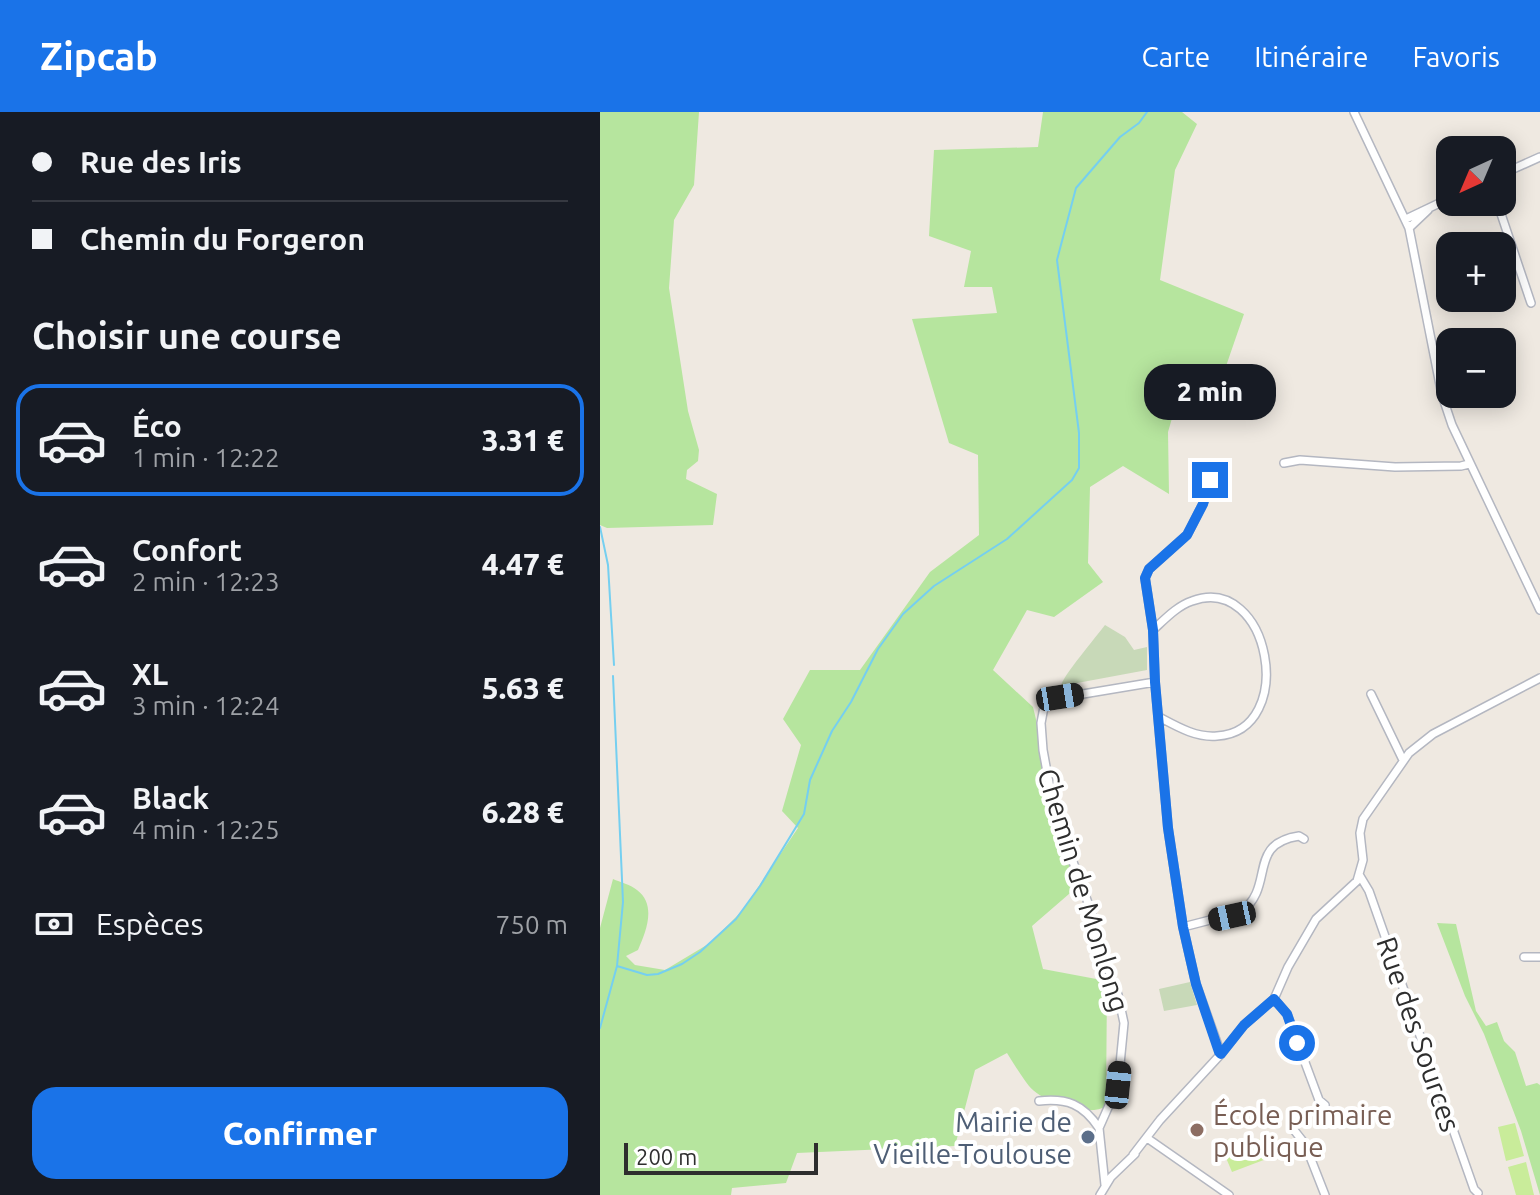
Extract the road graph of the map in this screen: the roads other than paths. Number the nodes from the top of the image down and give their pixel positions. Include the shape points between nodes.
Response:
1 (1354, 112) edge
2 (1540, 157) edge
3 (1516, 168) edge
4 (1436, 206) edge
5 (1428, 210) junction
6 (1502, 216) edge
7 (1406, 219) junction
8 (1409, 228) junction
9 (1531, 303) dead end
10 (1284, 463) dead end
11 (1469, 464) junction
12 (1217, 470) dead end
13 (1539, 610) edge
14 (1153, 630) junction
15 (1540, 672) edge
16 (1540, 678) edge
17 (1155, 682) junction
18 (1513, 691) junction
19 (1371, 694) dead end
20 (1159, 717) junction
21 (1403, 760) junction
22 (1304, 839) dead end
23 (1360, 876) junction
24 (1183, 927) junction
25 (1524, 957) dead end
26 (1540, 957) edge
27 (1275, 1000) junction
28 (1221, 1054) junction
29 (1039, 1101) dead end
30 (1325, 1105) dead end
31 (1099, 1128) junction
32 (1294, 1130) dead end
33 (1149, 1139) junction
34 (1105, 1185) junction
35 (1478, 1193) edge
36 (1100, 1195) edge
37 (1229, 1195) edge
38 (1325, 1195) edge

1 - 7 street
2 - 3 street
4 - 5 street
5 - 7 street
5 - 8 street
6 - 9 street
7 - 8 street
8 - 11 street via 1442,395
10 - 11 street
11 - 13 street
12 - 14 street via 1187,535 1145,573
14 - 17 street
14 - 20 street via 1195,599 1228,601 1256,630 1266,670 1262,701 1238,731 1213,737
15 - 18 street
16 - 18 street
17 - 20 street
17 - 31 street, Chemin de Monlong via 1053,699 1042,713 1054,810 1124,1023 1118,1085
18 - 21 street via 1433,734
19 - 21 street
20 - 24 street
21 - 23 street via 1363,819
22 - 24 street via 1293,837 1272,846 1259,890 1241,912
23 - 27 street via 1316,919
23 - 35 street, Rue des Sources
24 - 28 street
25 - 26 street
27 - 28 street via 1244,1025
27 - 30 street via 1287,1014
28 - 33 street
29 - 31 street via 1058,1099 1080,1107
31 - 34 street, Chemin de Monlong
32 - 38 street
33 - 34 street
33 - 37 street
34 - 36 street

